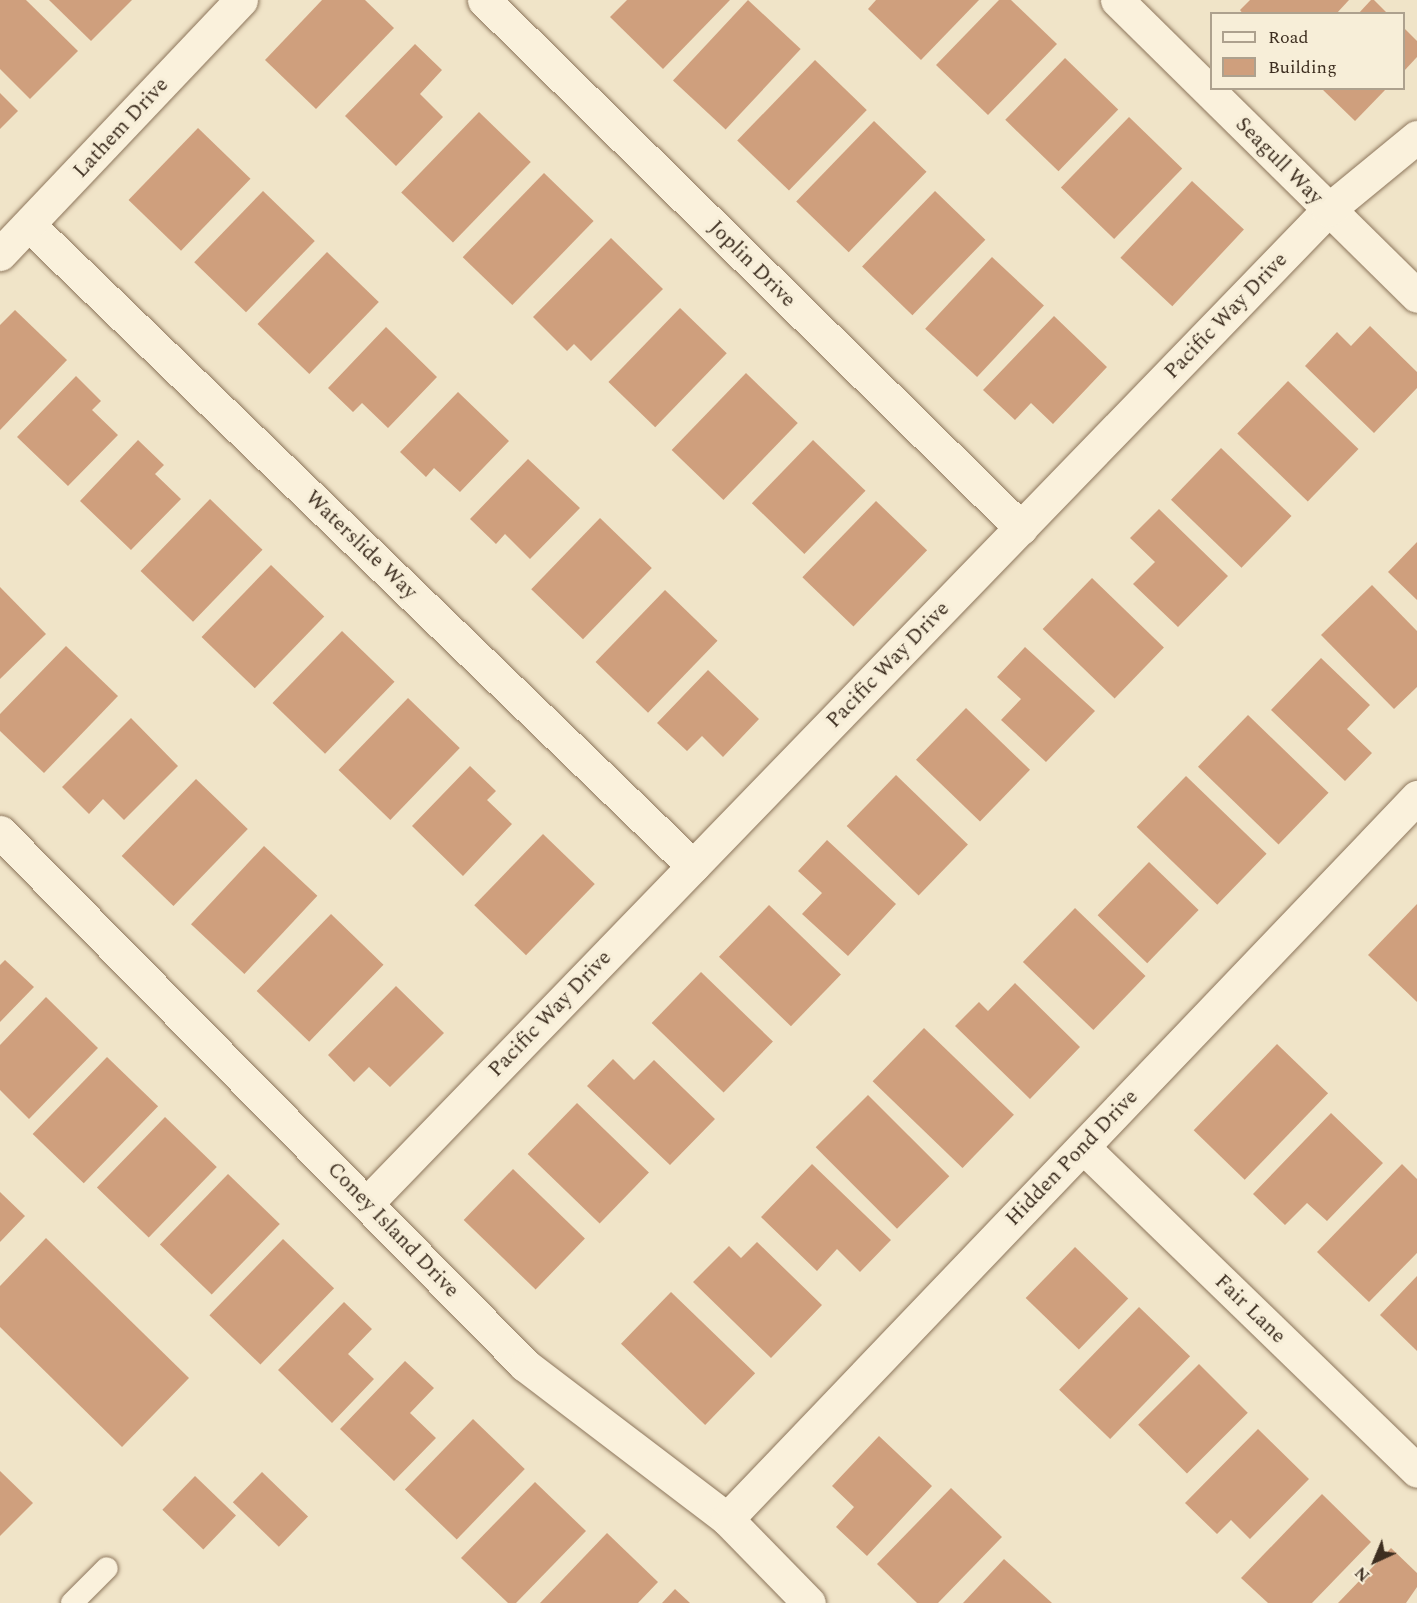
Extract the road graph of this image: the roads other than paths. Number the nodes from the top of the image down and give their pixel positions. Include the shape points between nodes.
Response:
1 (241, 0) edge
2 (484, 0) edge
3 (1117, 0) edge
4 (1417, 137) edge
5 (1328, 210) junction
6 (29, 225) junction
7 (0, 254) edge
8 (1417, 296) edge
9 (1021, 528) junction
10 (1417, 797) edge
11 (0, 832) edge
12 (693, 866) junction
13 (1083, 1147) junction
14 (367, 1203) junction
15 (1417, 1471) edge
16 (727, 1519) junction
17 (107, 1568) dead end
18 (72, 1603) edge
19 (809, 1603) edge

1 - 6 street, Lathem Drive
2 - 9 street, Joplin Drive
3 - 5 street, Seagull Way
4 - 5 street, Pacific Way Drive
5 - 8 street, Seagull Way
5 - 9 street, Pacific Way Drive
6 - 7 street, Lathem Drive
6 - 12 street, Waterslide Way
9 - 12 street, Pacific Way Drive
10 - 13 street, Hidden Pond Drive
11 - 14 street, Coney Island Drive
12 - 14 street, Pacific Way Drive
13 - 15 street, Fair Lane
13 - 16 street, Hidden Pond Drive
14 - 16 street, Coney Island Drive via 525,1365
16 - 19 street, Coney Island Drive
17 - 18 lane

